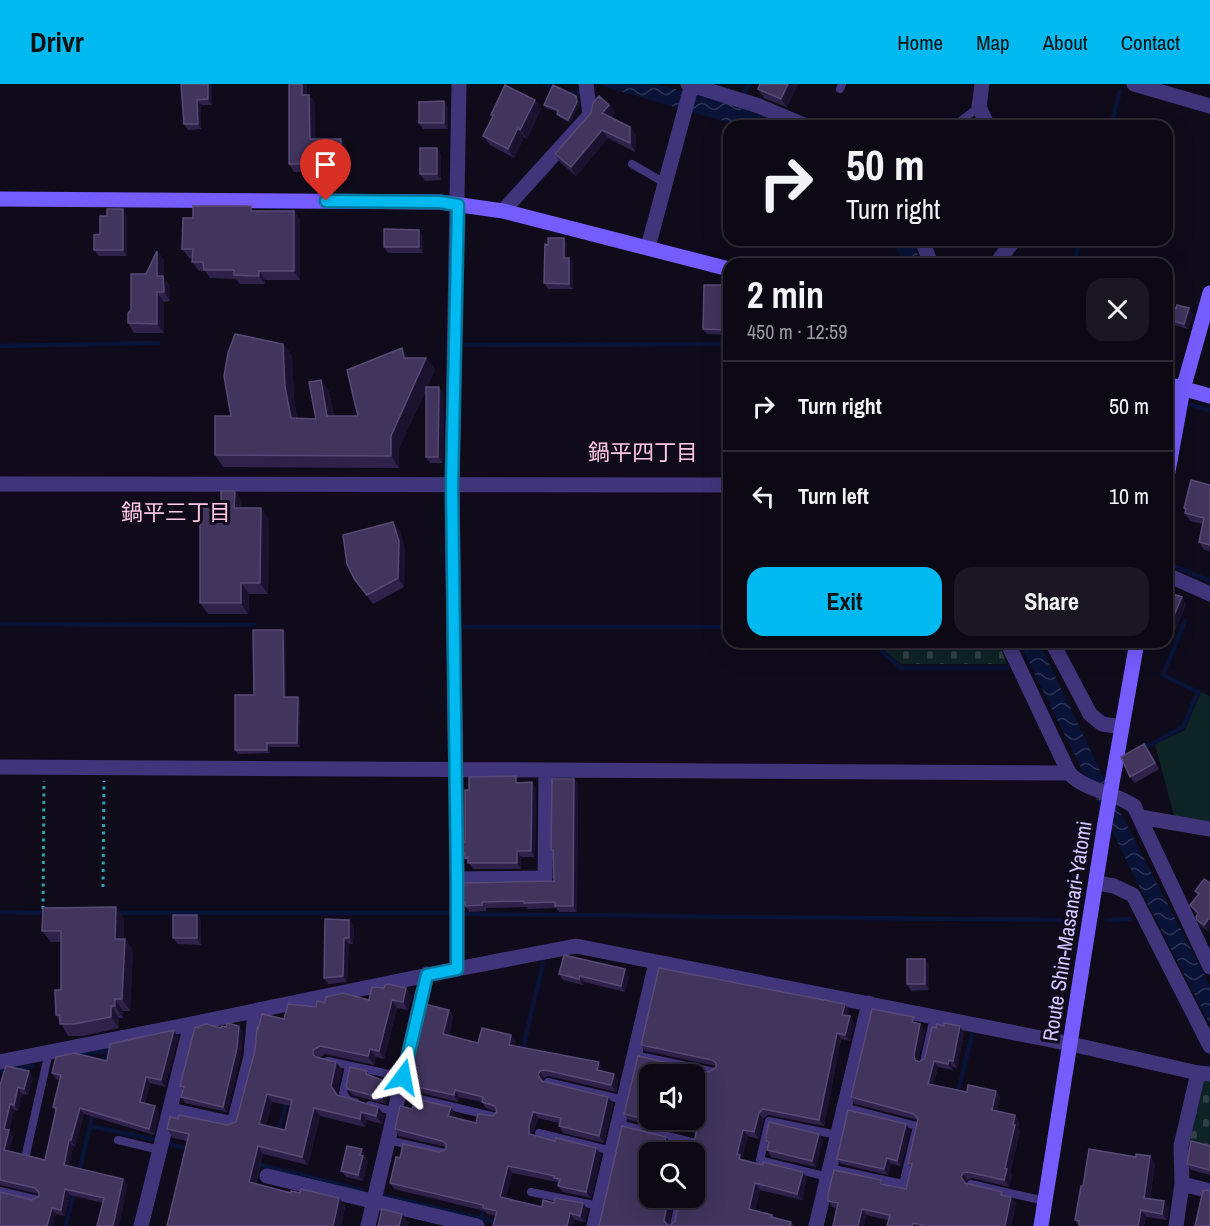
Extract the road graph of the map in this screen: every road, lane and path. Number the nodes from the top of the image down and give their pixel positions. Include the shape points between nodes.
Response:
1 (459, 84) edge
2 (586, 84) edge
3 (691, 84) edge
4 (982, 84) edge
5 (1134, 84) edge
6 (1210, 106) edge
7 (979, 107) junction
8 (792, 120) edge
9 (962, 120) edge
10 (985, 120) edge
11 (632, 164) dead end
12 (665, 183) junction
13 (0, 199) edge
14 (458, 205) junction
15 (503, 211) junction
16 (648, 248) junction
17 (723, 267) edge
18 (1210, 293) edge
19 (1173, 386) edge
20 (1184, 389) junction
21 (1210, 396) edge
22 (1173, 446) edge
23 (0, 484) edge
24 (452, 485) junction
25 (723, 485) edge
26 (1173, 578) edge
27 (1210, 594) edge
28 (1010, 648) edge
29 (1055, 648) edge
30 (1136, 648) edge
31 (1122, 727) junction
32 (0, 767) edge
33 (44, 767) junction
34 (104, 767) junction
35 (456, 770) junction
36 (546, 770) junction
37 (1069, 773) junction
38 (1114, 795) junction
39 (1140, 817) junction
40 (1210, 829) edge
41 (457, 879) junction
42 (1096, 883) junction
43 (103, 887) dead end
44 (43, 909) edge
45 (656, 963) junction
46 (1210, 967) edge
47 (457, 969) junction
48 (427, 975) junction
49 (869, 1003) junction
50 (255, 1011) junction
51 (934, 1017) junction
52 (191, 1024) junction
53 (1071, 1044) junction
54 (1210, 1046) edge
55 (50, 1052) junction
56 (634, 1055) junction
57 (324, 1060) edge
58 (0, 1062) edge
59 (924, 1062) edge
60 (350, 1066) junction
61 (715, 1072) edge
62 (1204, 1074) edge
63 (403, 1077) junction
64 (548, 1082) edge
65 (399, 1094) junction
66 (624, 1101) junction
67 (844, 1107) junction
68 (170, 1110) junction
69 (395, 1112) junction
70 (496, 1117) edge
71 (618, 1124) junction
72 (539, 1133) dead end
73 (837, 1135) junction
74 (118, 1140) dead end
75 (388, 1140) junction
76 (692, 1142) edge
77 (160, 1150) junction
78 (612, 1151) junction
79 (445, 1153) edge
80 (26, 1155) edge
81 (829, 1172) junction
82 (267, 1176) dead end
83 (971, 1184) edge
84 (1182, 1184) junction
85 (0, 1191) edge
86 (1210, 1191) edge
87 (531, 1192) dead end
88 (38, 1200) edge
89 (1045, 1201) junction
90 (374, 1202) junction
91 (599, 1206) junction
92 (678, 1208) edge
93 (141, 1226) edge
94 (368, 1226) edge
95 (477, 1226) edge
96 (594, 1226) edge
97 (674, 1226) edge
98 (816, 1226) edge
99 (1041, 1226) edge
100 (1176, 1226) edge

1 - 14 street
2 - 15 street via 590,114
3 - 8 street
3 - 12 street
4 - 7 street
5 - 6 street
7 - 9 lane
7 - 10 street
11 - 12 lane
12 - 16 street
13 - 14 street
14 - 15 street
14 - 24 street
15 - 16 street
16 - 17 street
18 - 20 street
19 - 20 street
20 - 21 street
20 - 22 street
23 - 24 street
24 - 25 street
24 - 35 street
26 - 27 street
28 - 37 street
29 - 31 street via 1090,714 1102,724
30 - 31 street, Route Shin-Masanari-Yatomi
31 - 38 street, Route Shin-Masanari-Yatomi via 1113,775
32 - 33 street
33 - 34 street
33 - 44 path
34 - 35 street
34 - 43 path
35 - 36 street
35 - 41 street
36 - 37 street
36 - 41 street via 545,878
37 - 38 street via 1077,782
38 - 39 street via 1134,806
38 - 42 street, Route Shin-Masanari-Yatomi via 1105,823
39 - 40 street
39 - 46 street
41 - 47 street
42 - 53 street, Route Shin-Masanari-Yatomi
42 - 54 street via 1132,895
45 - 47 street via 576,946
45 - 49 street
45 - 56 street
47 - 48 street
48 - 50 street
48 - 63 street
49 - 51 street
49 - 67 street
50 - 52 street
50 - 68 street via 250,1056 234,1124
51 - 53 street
51 - 59 lane
52 - 55 street
52 - 68 street
53 - 62 street
53 - 89 street, Route Shin-Masanari-Yatomi
55 - 58 street
55 - 80 lane
56 - 61 lane
56 - 66 street
57 - 60 lane
60 - 63 lane
60 - 69 lane via 343,1093 348,1100
62 - 84 street via 1181,1146
63 - 65 street
64 - 66 lane
65 - 69 street
65 - 70 lane
66 - 71 street
67 - 73 street
67 - 81 lane via 917,1126 903,1184
68 - 77 street
69 - 75 street
71 - 76 lane
71 - 78 street
72 - 78 lane
73 - 81 street
73 - 81 lane via 769,1121 760,1160
74 - 77 lane
75 - 79 lane
75 - 90 street
77 - 93 street
78 - 91 street
81 - 98 street
82 - 90 street
83 - 89 lane
84 - 86 street
84 - 100 street
85 - 88 lane
87 - 91 lane
89 - 99 street, Route Shin-Masanari-Yatomi
90 - 94 street
90 - 95 street
91 - 96 street
92 - 97 lane

